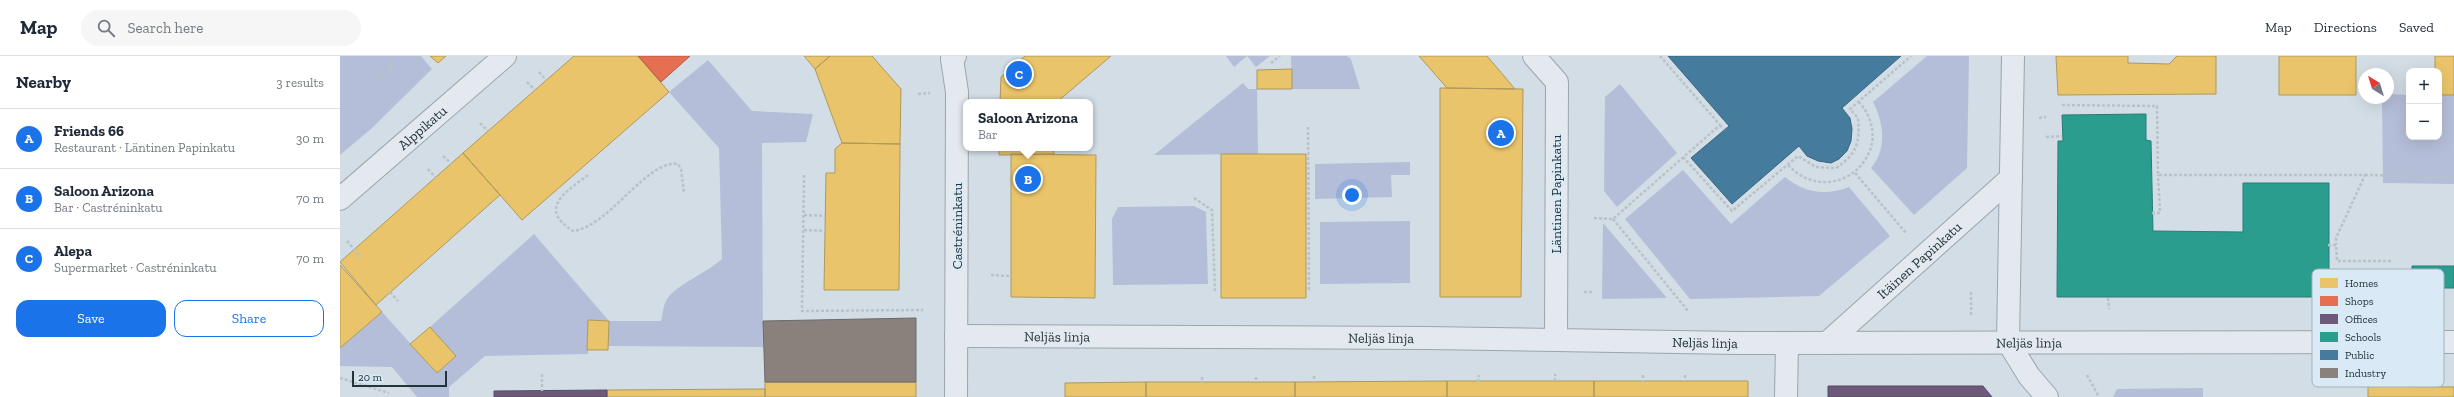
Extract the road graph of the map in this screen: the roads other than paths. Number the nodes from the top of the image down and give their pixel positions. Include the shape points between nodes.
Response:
1 (505, 56) edge
2 (1534, 56) edge
3 (2013, 56) edge
4 (952, 57) edge
5 (2011, 178) junction
6 (340, 199) edge
7 (956, 336) junction
8 (1556, 340) junction
9 (2008, 342) junction
10 (2312, 342) edge
11 (1787, 343) junction
12 (1827, 343) junction
13 (956, 397) edge
14 (1786, 397) edge
15 (2047, 397) edge

1 - 6 street, Alppikatu
2 - 8 street, Läntinen Papinkatu via 1557,82
3 - 5 street
4 - 7 street, Castréninkatu via 957,92
5 - 9 street
5 - 12 street, Itäinen Papinkatu
7 - 8 street, Neljäs linja
7 - 13 street, Castréninkatu
8 - 11 street, Neljäs linja
9 - 10 street, Neljäs linja
9 - 12 street, Neljäs linja
9 - 15 street via 2029,376
11 - 12 street, Neljäs linja
11 - 14 street

